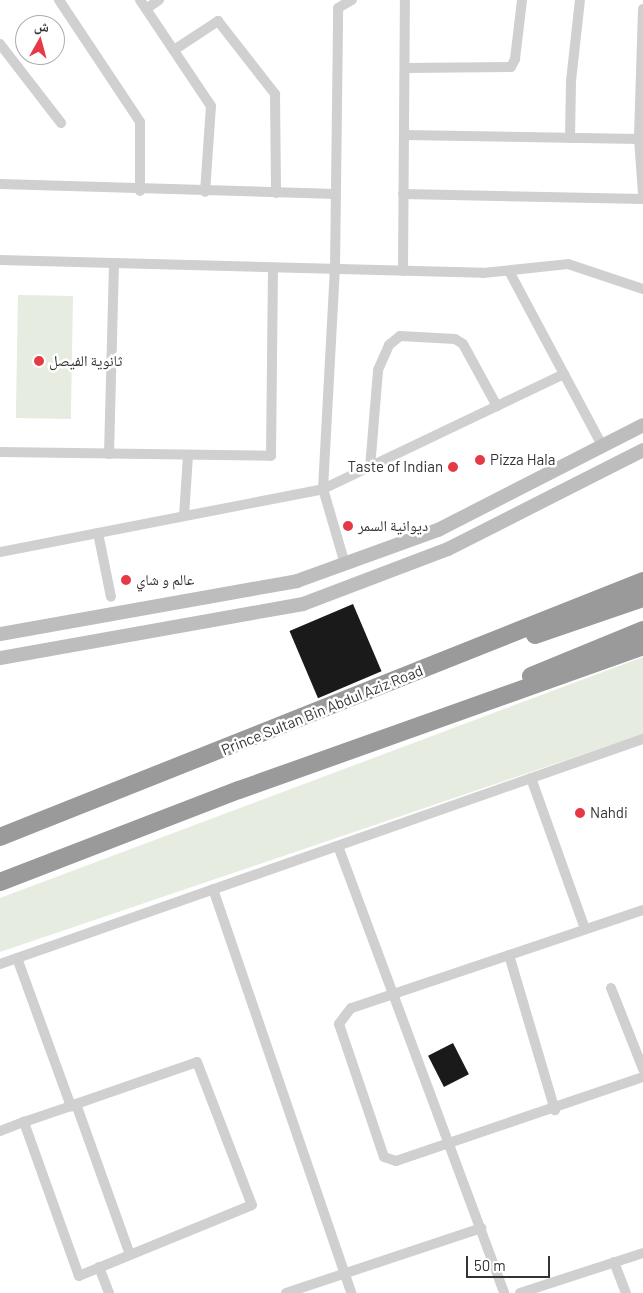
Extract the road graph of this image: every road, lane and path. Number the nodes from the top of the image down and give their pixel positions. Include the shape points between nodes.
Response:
1 (59, 0) edge
2 (140, 0) edge
3 (160, 0) edge
4 (352, 0) edge
5 (405, 0) edge
6 (522, 0) edge
7 (580, 0) edge
8 (146, 9) junction
9 (643, 9) edge
10 (0, 44) edge
11 (174, 50) junction
12 (405, 68) junction
13 (641, 119) edge
14 (61, 122) dead end
15 (404, 136) junction
16 (570, 138) junction
17 (639, 139) junction
18 (0, 184) edge
19 (140, 191) junction
20 (205, 192) junction
21 (276, 193) junction
22 (643, 193) edge
23 (336, 194) junction
24 (403, 194) junction
25 (643, 199) edge
26 (0, 260) edge
27 (114, 263) junction
28 (273, 268) junction
29 (335, 269) junction
30 (403, 271) junction
31 (509, 272) junction
32 (643, 289) edge
33 (564, 374) junction
34 (497, 406) junction
35 (643, 425) edge
36 (602, 445) junction
37 (643, 450) edge
38 (0, 452) edge
39 (109, 454) junction
40 (188, 455) junction
41 (370, 468) junction
42 (323, 489) junction
43 (184, 516) junction
44 (98, 533) junction
45 (0, 552) edge
46 (345, 564) junction
47 (643, 581) edge
48 (111, 597) dead end
49 (643, 598) edge
50 (643, 630) edge
51 (0, 634) edge
52 (643, 646) edge
53 (0, 658) edge
54 (447, 660) junction
55 (454, 714) junction
56 (643, 739) edge
57 (531, 778) junction
58 (0, 837) edge
59 (338, 846) junction
60 (0, 882) edge
61 (213, 889) junction
62 (643, 910) edge
63 (585, 930) junction
64 (509, 955) junction
65 (17, 958) junction
66 (0, 964) edge
67 (611, 988) dead end
68 (394, 993) junction
69 (643, 1069) edge
70 (643, 1077) edge
71 (73, 1105) junction
72 (555, 1110) junction
73 (24, 1122) junction
74 (0, 1131) edge
75 (450, 1145) junction
76 (480, 1228) junction
77 (643, 1253) edge
78 (130, 1255) junction
79 (614, 1262) junction
80 (99, 1267) junction
81 (344, 1274) junction
82 (109, 1293) edge
83 (286, 1293) edge
84 (351, 1293) edge
85 (504, 1293) edge
86 (520, 1293) edge
87 (626, 1293) edge

1 - 19 street via 140,122
2 - 8 street
3 - 8 street
4 - 23 street via 338,8
5 - 12 street
6 - 12 street via 515,60 511,67
7 - 16 street via 571,81
8 - 11 street
9 - 13 street
10 - 14 street
11 - 20 street via 211,106
11 - 21 street via 218,21 275,94
12 - 15 street
13 - 17 street
15 - 16 street
15 - 24 street
16 - 17 street
17 - 22 street
18 - 19 street
19 - 20 street
20 - 21 street
21 - 23 street
23 - 29 street
24 - 25 street
24 - 30 street
26 - 27 street
27 - 28 street
27 - 39 street
28 - 29 street
28 - 40 street via 271,456
29 - 30 street
29 - 42 street
30 - 31 street
31 - 32 street via 568,264
31 - 33 street
33 - 34 street
33 - 36 street
34 - 41 street
34 - 41 street via 463,344 454,339 400,336 389,345 378,370
35 - 36 street
36 - 46 street via 438,530
37 - 53 street via 448,550 303,604
38 - 39 street
39 - 40 street
40 - 43 street
41 - 42 street
42 - 43 street
42 - 46 street
43 - 44 street
44 - 45 street
44 - 48 street
46 - 51 street via 297,581
47 - 54 highway, Prince Sultan Bin Abdul Aziz Road
49 - 54 highway via 566,626
50 - 55 highway via 562,661
52 - 55 highway
54 - 58 highway, Prince Sultan Bin Abdul Aziz Road
55 - 60 highway via 239,790
56 - 57 street
57 - 59 street
57 - 63 street
59 - 61 street
59 - 68 street
61 - 65 street
61 - 81 street
62 - 63 street
63 - 64 street
64 - 68 street
64 - 72 street
65 - 66 street
65 - 71 street
67 - 69 street
68 - 75 street
68 - 75 street via 351,1008 339,1024 384,1158 396,1161
70 - 72 street
71 - 73 street
71 - 78 street
71 - 78 street via 197,1062 252,1205
72 - 75 street
73 - 74 street
73 - 80 street via 79,1276
75 - 76 street
76 - 81 street
76 - 85 street
77 - 79 street
78 - 80 street
79 - 86 street
79 - 87 street
80 - 82 street
81 - 83 street
81 - 84 street

